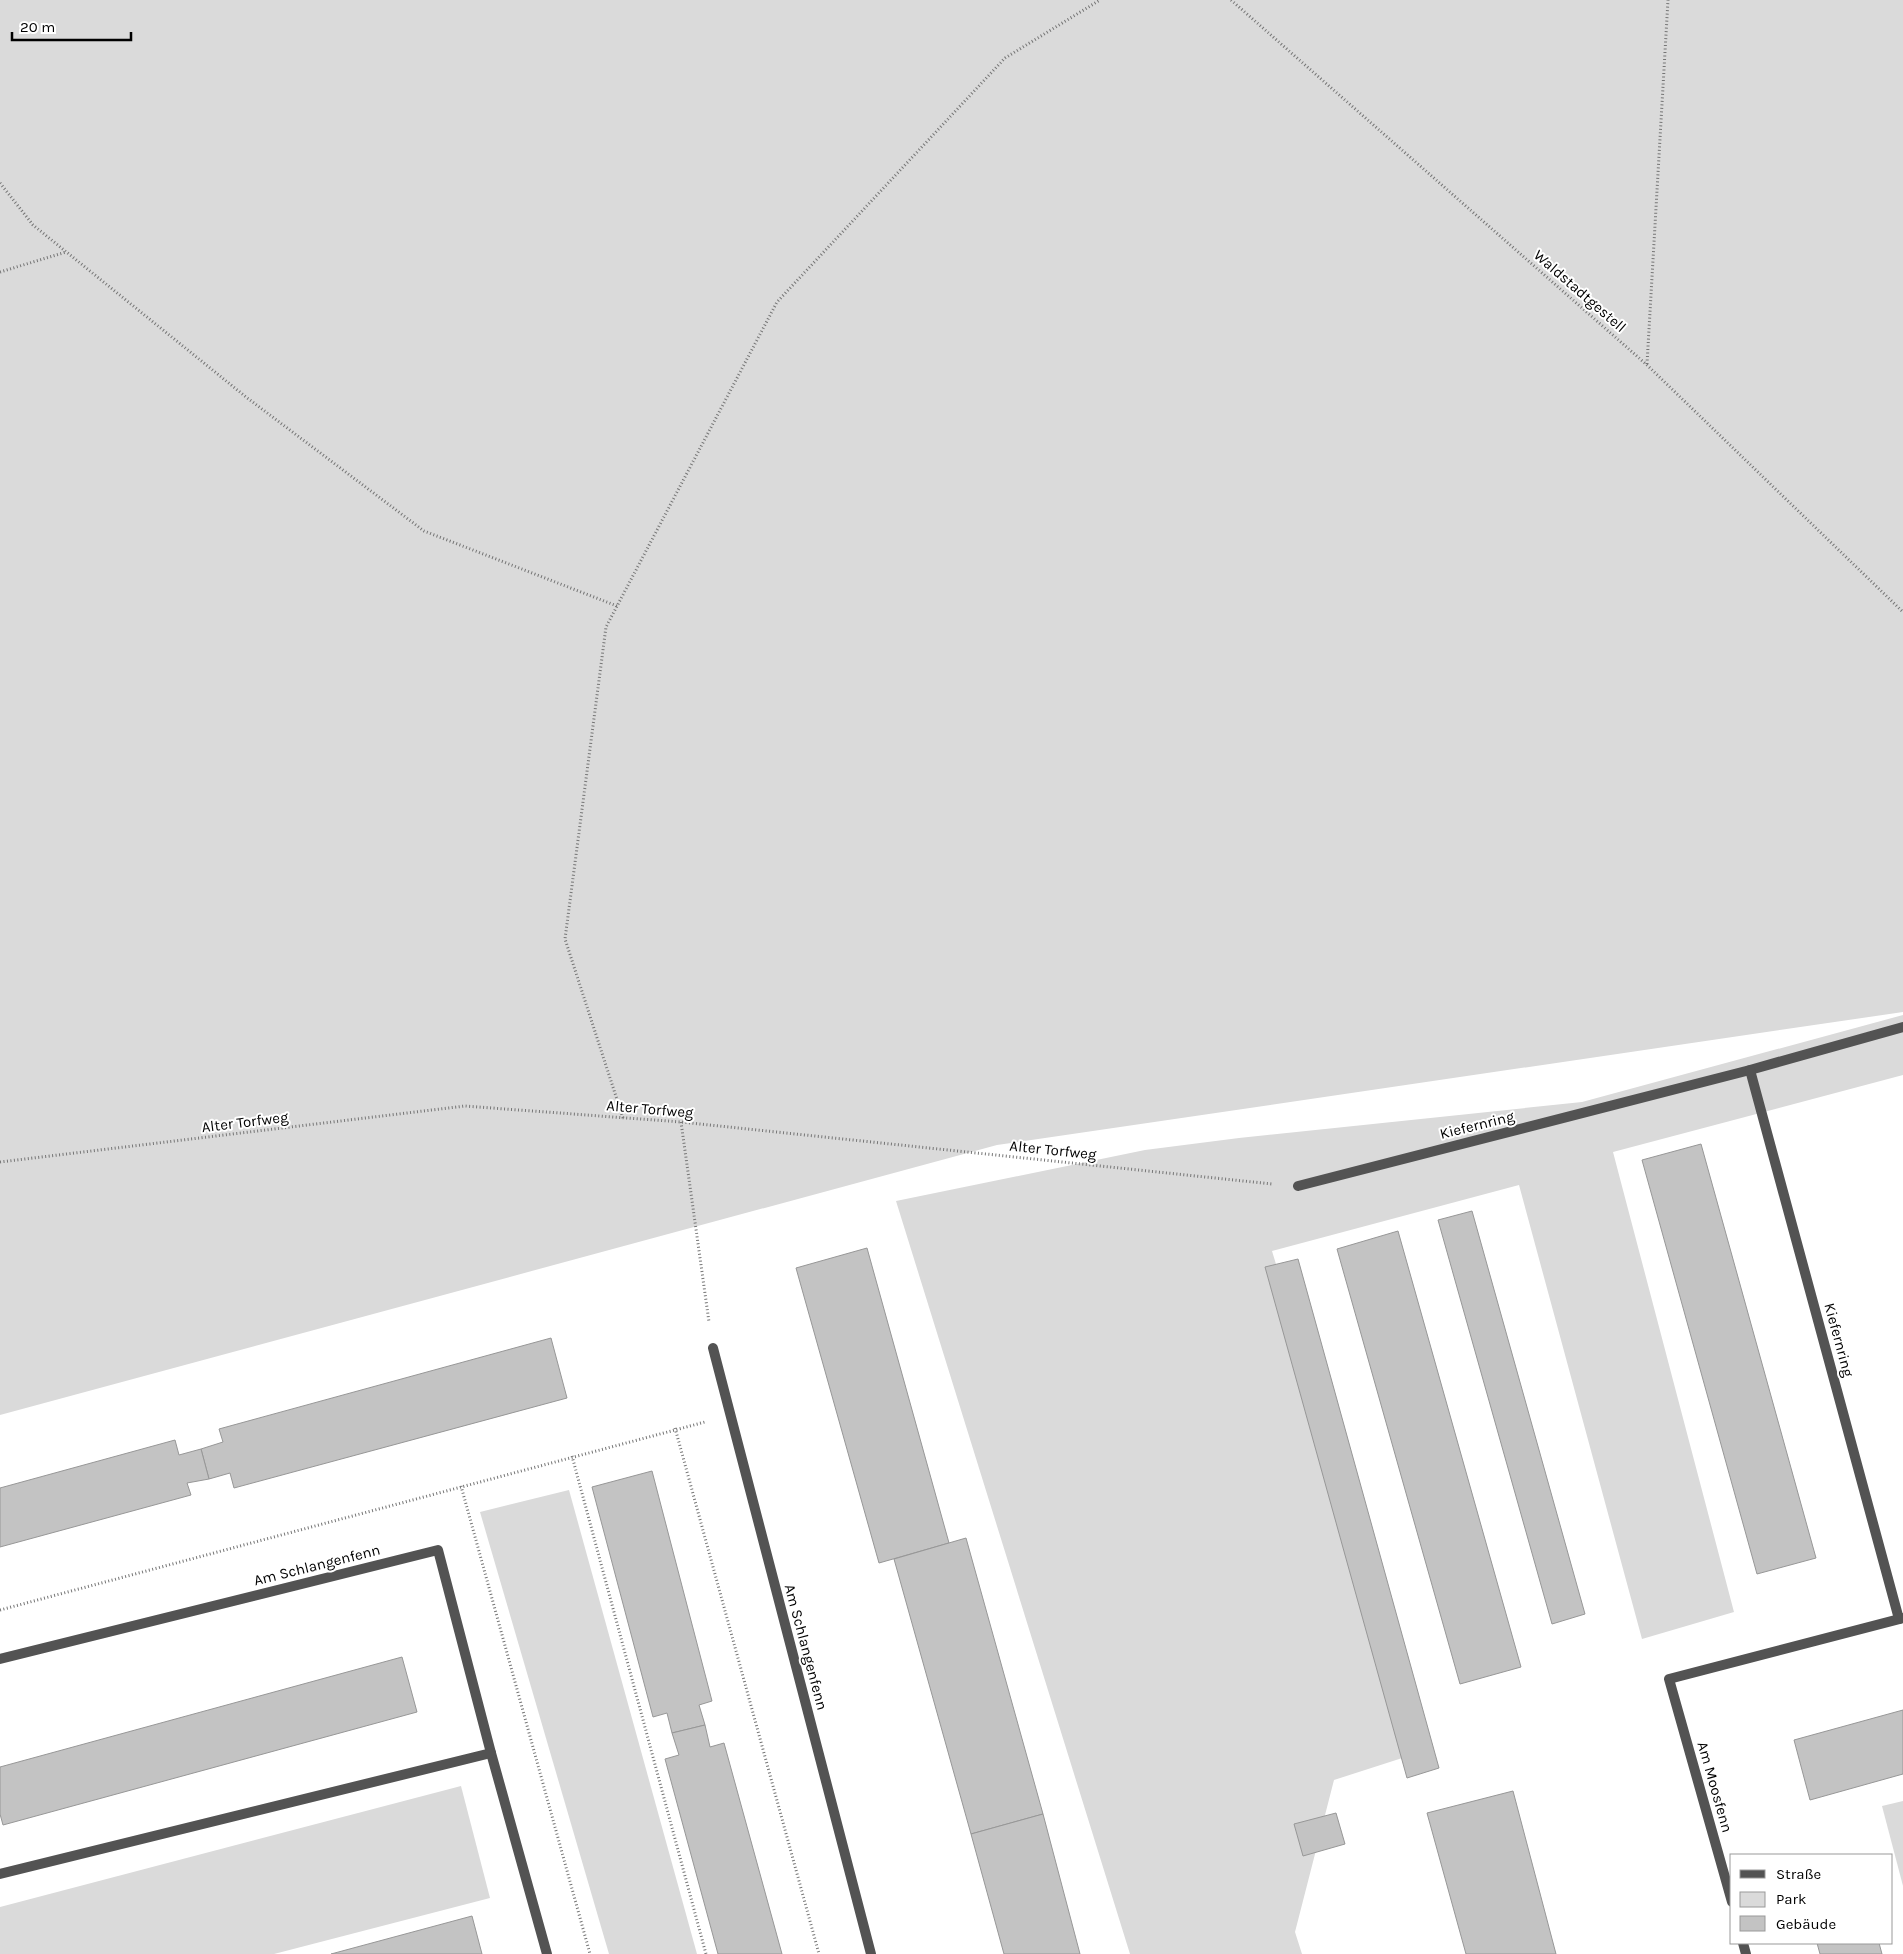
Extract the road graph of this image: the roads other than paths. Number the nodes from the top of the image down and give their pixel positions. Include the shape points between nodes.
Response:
1 (1903, 1027) edge
2 (1750, 1070) junction
3 (1298, 1186) road end
4 (713, 1348) road end
5 (1901, 1618) edge
6 (0, 1660) edge
7 (1670, 1679) joint
8 (491, 1753) junction
9 (0, 1874) edge
10 (1730, 1895) edge
11 (547, 1954) edge
12 (871, 1954) edge

1 - 2 street, Kiefernring
2 - 3 street, Kiefernring
2 - 5 street, Kiefernring
4 - 12 street, Am Schlangenfenn
5 - 7 street, Kiefernring
6 - 8 street, Am Schlangenfenn via 438,1550
7 - 10 street, Am Moosfenn
8 - 9 street
8 - 11 street, Am Schlangenfenn

